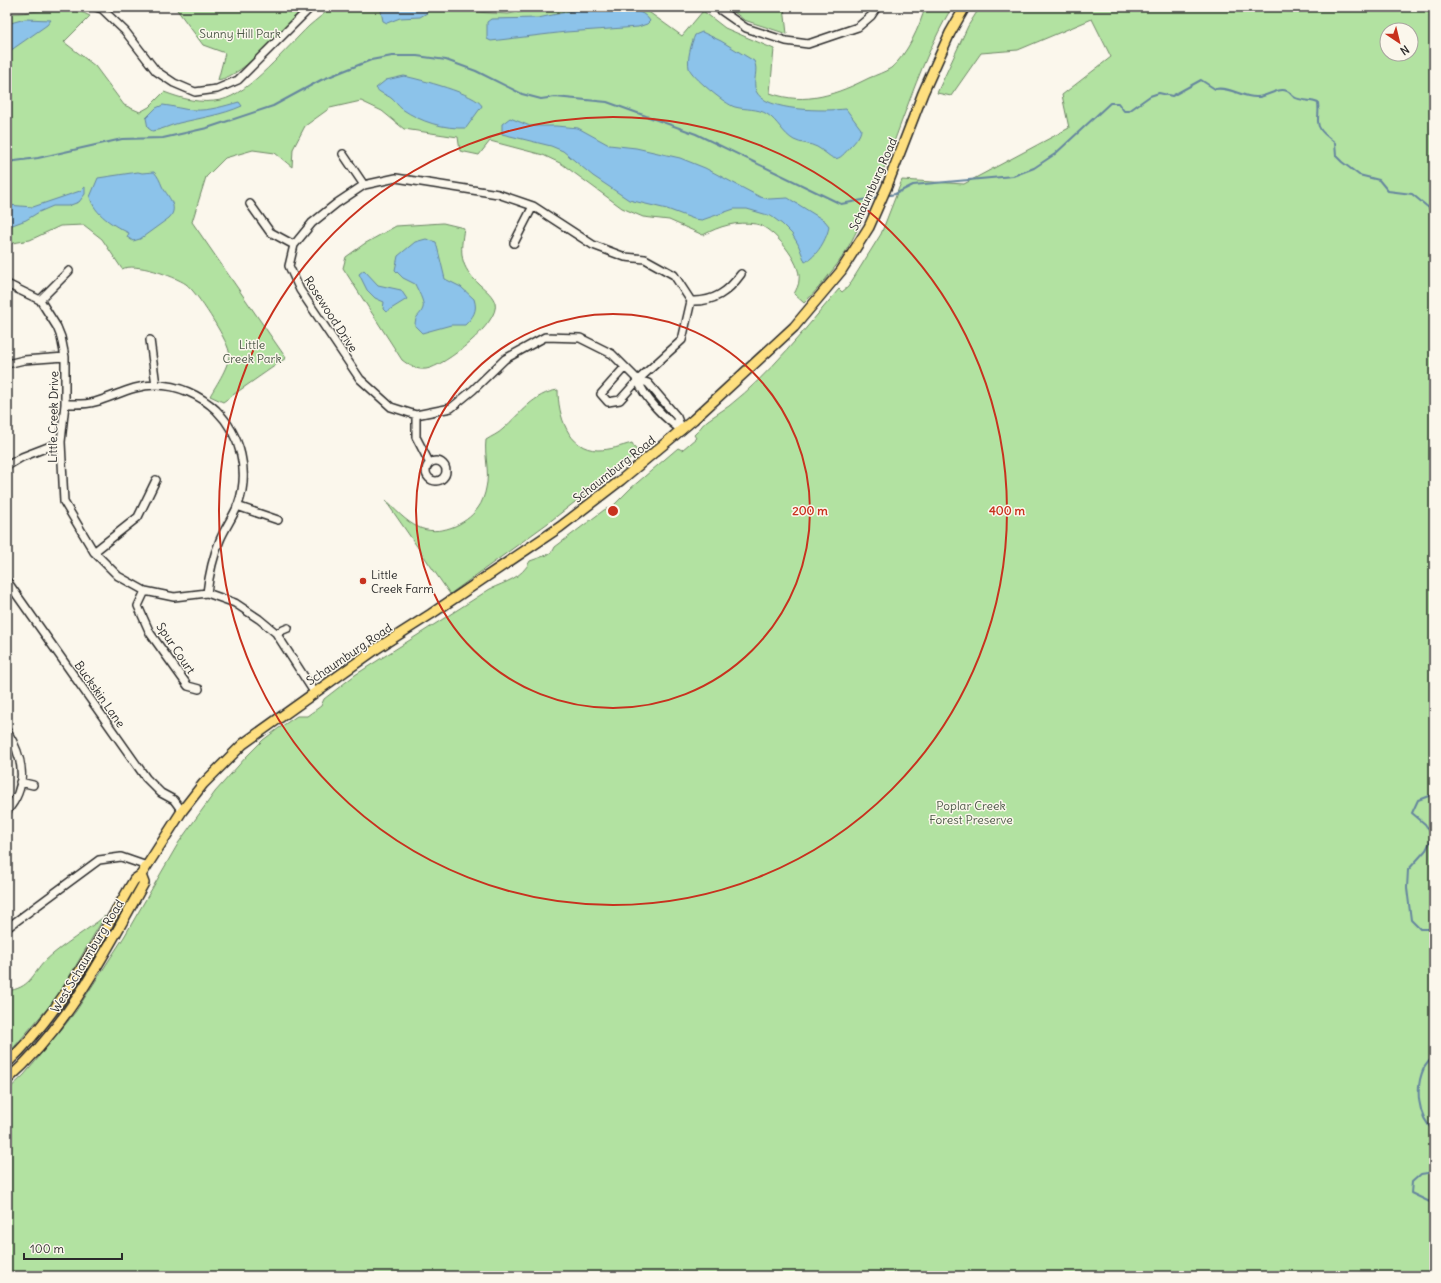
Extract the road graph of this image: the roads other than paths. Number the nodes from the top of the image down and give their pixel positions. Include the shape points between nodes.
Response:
1 (96, 7) edge
2 (311, 7) edge
3 (716, 7) edge
4 (877, 7) edge
5 (965, 7) edge
6 (343, 154) dead end
7 (364, 185) junction
8 (250, 204) dead end
9 (533, 206) junction
10 (514, 243) dead end
11 (294, 245) junction
12 (69, 271) dead end
13 (741, 274) dead end
14 (7, 284) edge
15 (40, 300) junction
16 (691, 301) junction
17 (150, 340) dead end
18 (65, 357) junction
19 (7, 364) edge
20 (624, 368) junction
21 (638, 380) junction
22 (156, 385) junction
23 (65, 404) junction
24 (416, 415) junction
25 (682, 430) junction
26 (61, 442) junction
27 (430, 462) dead end
28 (7, 466) edge
29 (156, 480) dead end
30 (237, 506) junction
31 (278, 520) dead end
32 (94, 552) junction
33 (7, 581) edge
34 (145, 591) junction
35 (206, 593) junction
36 (288, 628) dead end
37 (276, 633) junction
38 (199, 689) dead end
39 (314, 692) junction
40 (7, 731) edge
41 (20, 782) junction
42 (33, 785) dead end
43 (7, 811) edge
44 (182, 811) junction
45 (159, 846) joint
46 (147, 866) junction
47 (141, 875) junction
48 (7, 928) edge
49 (7, 1063) edge
50 (7, 1080) edge

1 - 2 street via 102,9 125,30 156,71 174,83 195,92 217,89 238,80
3 - 4 street via 746,28 797,44 815,43 848,31 864,22
5 - 25 main road, Schaumburg Road via 950,33 923,93 869,227 841,271 794,327
6 - 7 street
7 - 9 street, Rosewood Drive via 396,178 498,194
7 - 11 street, Rosewood Drive via 312,223
8 - 11 street via 270,232
9 - 10 street
9 - 16 street, Rosewood Drive via 593,245 625,257 645,259 674,275
11 - 24 street, Rosewood Drive via 289,266 300,290 360,379 391,407
12 - 15 street
13 - 16 street via 732,287 720,296 703,301
14 - 15 street
15 - 18 street, Little Creek Drive via 57,327
16 - 21 street via 682,340
17 - 22 street
18 - 19 street
18 - 23 street, Little Creek Drive
20 - 21 street, Rosewood Drive
20 - 21 street via 601,394 608,402 620,400
20 - 24 street, Rosewood Drive via 612,354 580,338 545,337 505,358 451,408
21 - 25 street, Rosewood Drive via 641,389 670,423
22 - 23 street via 132,387 95,402
22 - 30 street via 190,392 214,408 229,426 238,444 243,470 244,481
23 - 26 street, Little Creek Drive
24 - 27 street via 416,438
25 - 39 main road, Schaumburg Road via 560,526
26 - 28 street via 22,457
26 - 32 street, Little Creek Drive via 64,502
29 - 32 street via 138,517
30 - 31 street
30 - 35 street via 216,549
32 - 34 street, Little Creek Drive via 118,576
33 - 44 street, Buckskin Lane via 146,778 161,793 174,800
34 - 35 street, Little Creek Drive via 174,597
34 - 38 street, Spur Court via 138,606 150,633 188,686
35 - 37 street, Little Creek Drive via 235,603
36 - 37 street
37 - 39 street, Little Creek Drive
39 - 44 main road, Schaumburg Road via 243,744
40 - 41 street via 20,755
41 - 42 street
41 - 43 street via 16,798
44 - 45 main road, Schaumburg Road
45 - 46 main road, West Schaumburg Road
46 - 47 main road, West Schaumburg Road
46 - 48 street via 126,857 99,860
47 - 49 main road, West Schaumburg Road via 134,880 60,1002 28,1042
47 - 50 main road, West Schaumburg Road via 144,883 75,1002 42,1044

